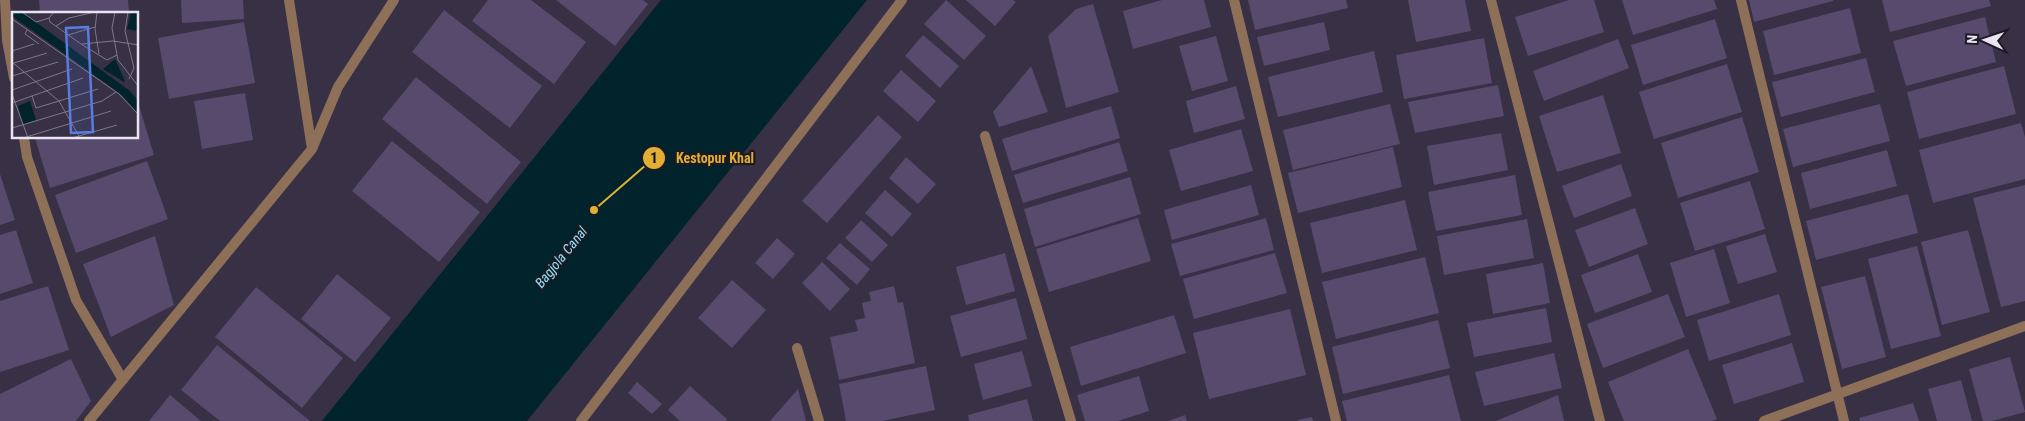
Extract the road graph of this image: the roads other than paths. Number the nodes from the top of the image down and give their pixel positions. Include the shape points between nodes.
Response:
1 (5, 0) edge
2 (289, 0) edge
3 (394, 0) edge
4 (902, 0) edge
5 (1234, 0) edge
6 (1491, 0) edge
7 (1741, 0) edge
8 (12, 67) edge
9 (985, 136) dead end
10 (24, 139) edge
11 (312, 149) junction
12 (2025, 326) edge
13 (797, 348) dead end
14 (123, 380) junction
15 (1837, 394) junction
16 (89, 421) edge
17 (581, 421) edge
18 (818, 421) edge
19 (1071, 421) edge
20 (1336, 421) edge
21 (1600, 421) edge
22 (1764, 421) edge
23 (1844, 421) edge

1 - 8 street
2 - 11 street
3 - 11 street via 338,87
4 - 17 street
5 - 20 street
6 - 21 street
7 - 15 street
9 - 19 street
10 - 14 street via 76,300
11 - 14 street
12 - 15 street
13 - 18 street
14 - 16 street
15 - 22 street
15 - 23 street

